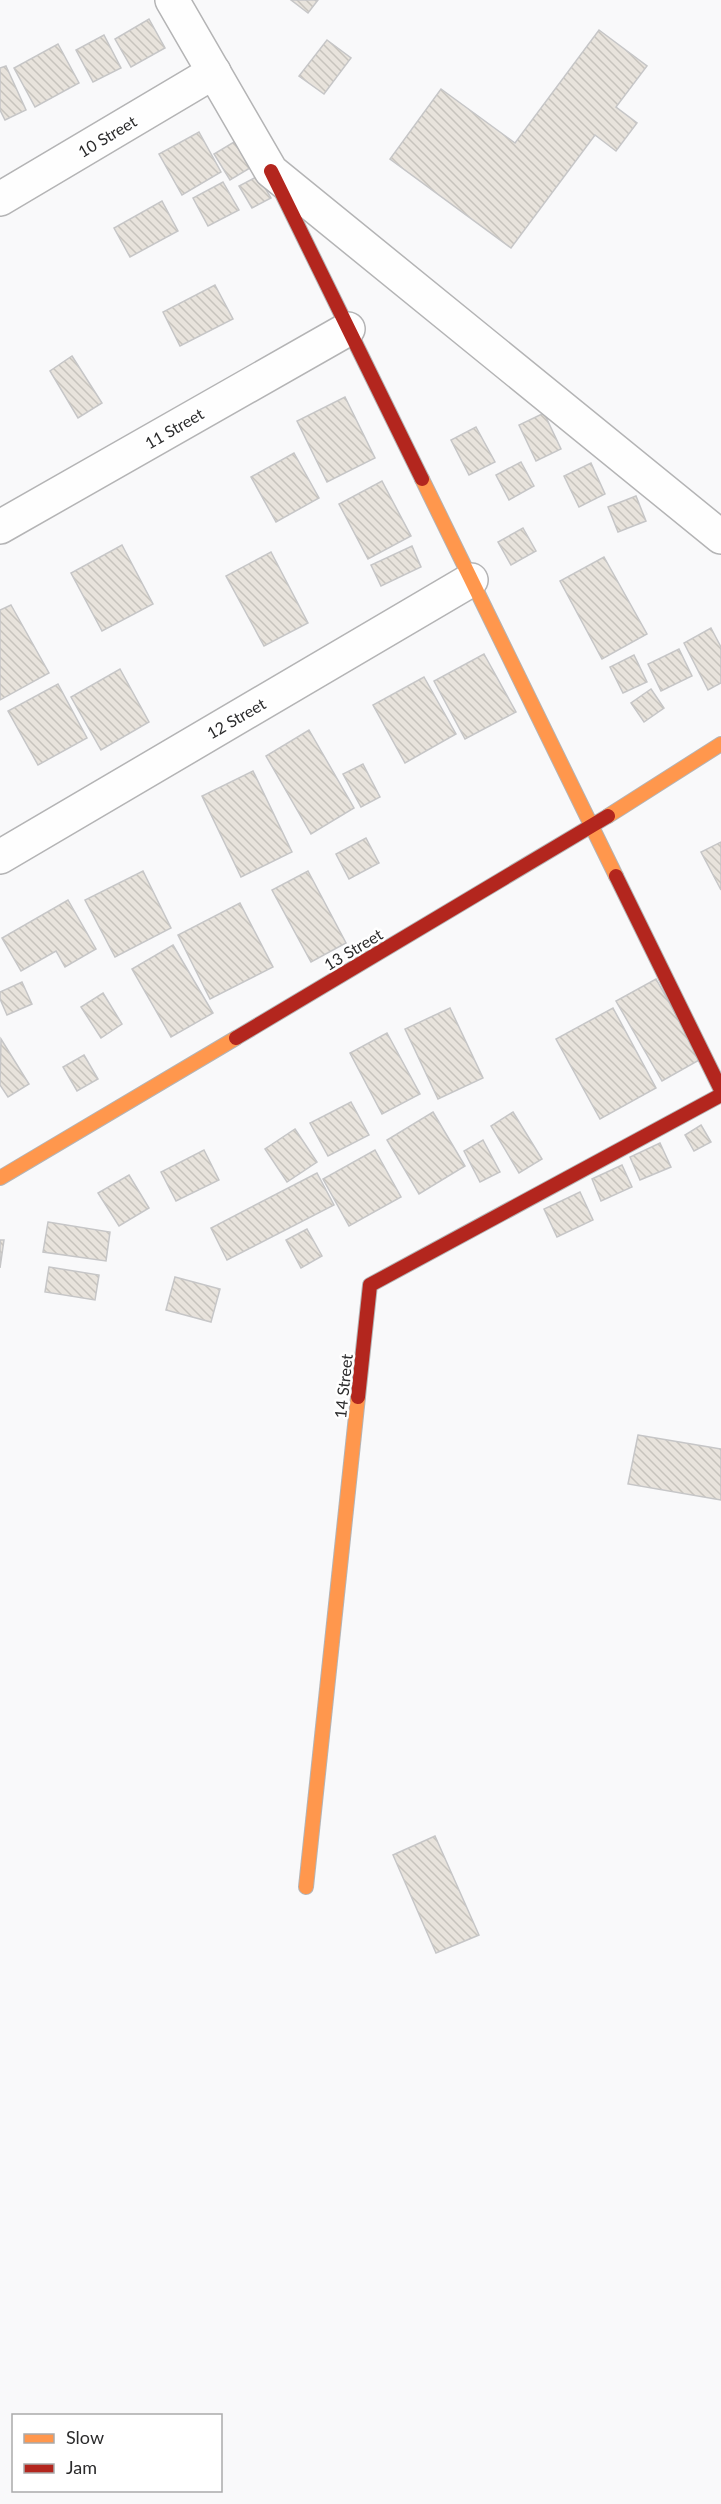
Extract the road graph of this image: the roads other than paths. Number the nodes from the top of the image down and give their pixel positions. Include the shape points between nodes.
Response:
1 (172, 0) edge
2 (214, 72) junction
3 (271, 171) junction
4 (0, 199) edge
5 (348, 329) junction
6 (0, 527) edge
7 (721, 537) edge
8 (471, 580) junction
9 (721, 744) edge
10 (592, 826) junction
11 (0, 857) edge
12 (721, 1090) edge
13 (721, 1095) edge
14 (0, 1178) edge
15 (306, 1887) dead end

1 - 2 street
2 - 3 street
2 - 4 street, 10 Street
3 - 5 street
3 - 7 street
5 - 6 street, 11 Street
5 - 8 street
8 - 10 street
8 - 11 street, 12 Street
9 - 10 street, 13 Street
10 - 12 street
10 - 14 street, 13 Street
13 - 15 street, 14 Street via 370,1285

